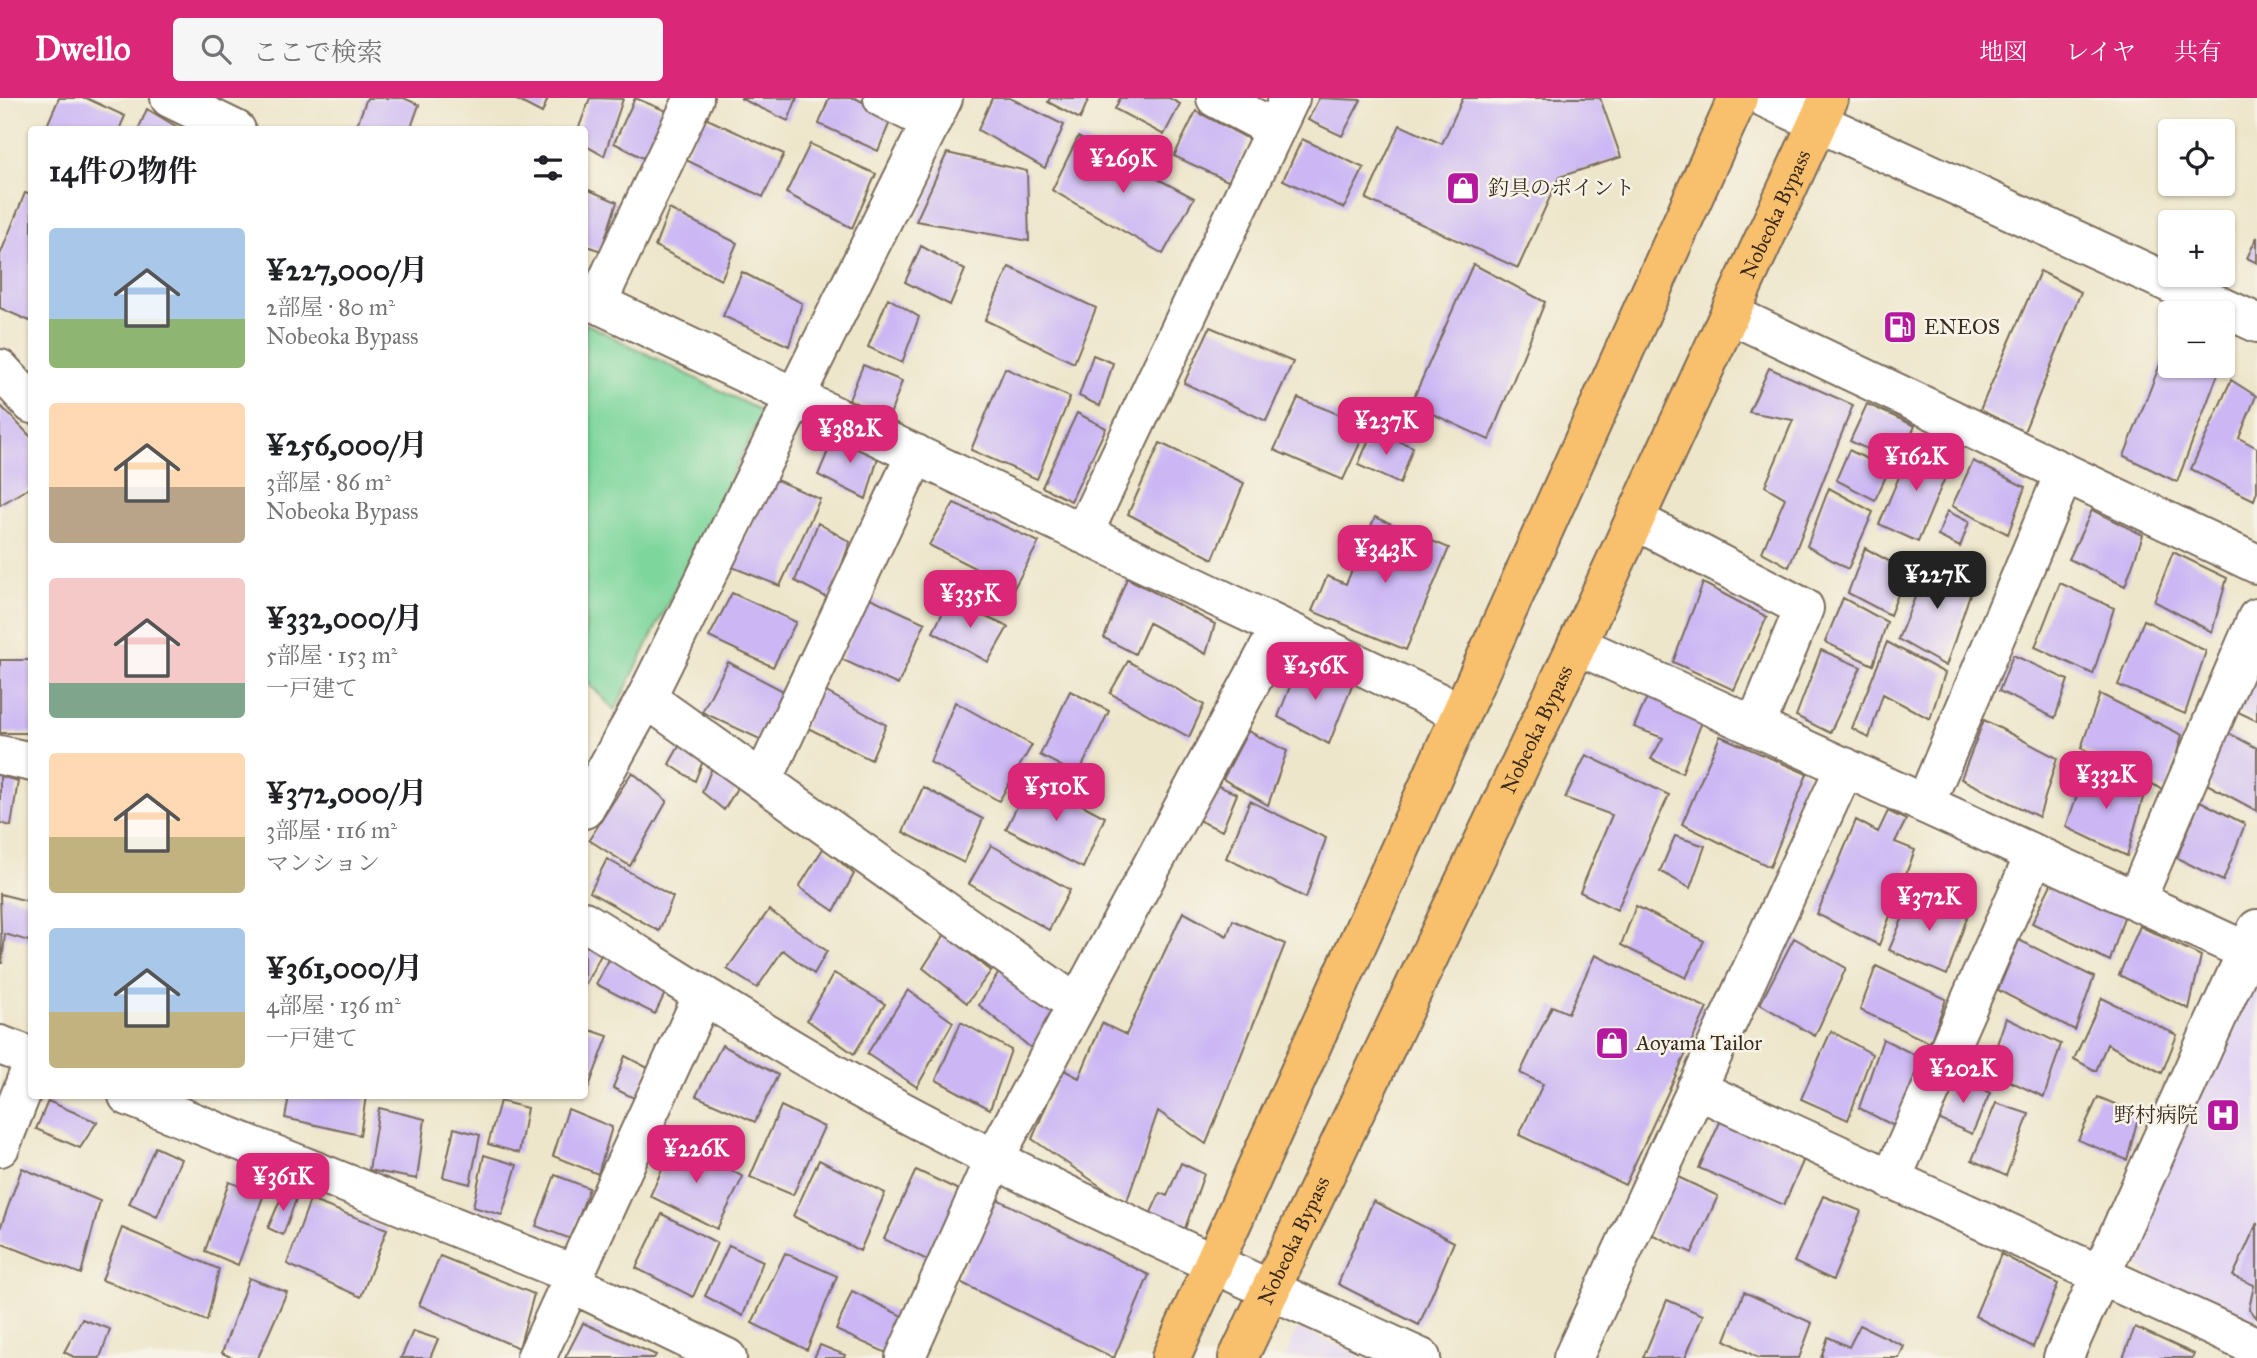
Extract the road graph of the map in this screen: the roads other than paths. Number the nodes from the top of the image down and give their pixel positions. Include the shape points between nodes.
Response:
1 (170, 98) edge
2 (694, 98) edge
3 (883, 98) edge
4 (1216, 98) edge
5 (1738, 98) edge
6 (1765, 98) edge
7 (937, 110) edge
8 (1823, 111) edge
9 (1283, 113) edge
10 (228, 126) edge
11 (591, 300) edge
12 (1730, 314) junction
13 (2257, 323) edge
14 (0, 369) edge
15 (797, 398) junction
16 (28, 400) edge
17 (916, 454) junction
18 (2064, 474) junction
19 (1634, 520) junction
20 (1083, 534) junction
21 (2257, 564) edge
22 (2257, 618) edge
23 (1280, 628) junction
24 (1577, 645) junction
25 (646, 698) junction
26 (1461, 713) junction
27 (1755, 727) junction
28 (0, 755) edge
29 (28, 761) edge
30 (1844, 767) junction
31 (763, 780) junction
32 (588, 802) edge
33 (1925, 804) junction
34 (2035, 855) junction
35 (2136, 900) junction
36 (588, 923) edge
37 (2254, 945) edge
38 (703, 995) junction
39 (1077, 1005) junction
40 (0, 1045) edge
41 (28, 1056) edge
42 (28, 1076) edge
43 (1696, 1090) junction
44 (135, 1099) edge
45 (0, 1147) edge
46 (994, 1159) junction
47 (1891, 1180) junction
48 (1213, 1265) junction
49 (2100, 1276) junction
50 (573, 1279) junction
51 (1269, 1289) junction
52 (2257, 1347) edge
53 (536, 1358) edge
54 (727, 1358) edge
55 (905, 1358) edge
56 (1171, 1358) edge
57 (1238, 1358) edge
58 (1421, 1358) edge
59 (1573, 1358) edge
60 (2063, 1358) edge

1 - 10 street
2 - 11 street
3 - 7 street
4 - 9 street
5 - 26 highway
6 - 8 street
7 - 15 street
8 - 12 highway, Nobeoka Bypass
8 - 13 street
9 - 20 street
11 - 15 street
12 - 18 street
12 - 19 highway, Nobeoka Bypass
14 - 16 street
15 - 17 street
15 - 25 street
17 - 20 street
17 - 31 street
18 - 21 street
18 - 33 street
19 - 24 highway, Nobeoka Bypass
19 - 27 street via 1804,608
20 - 23 street
22 - 35 street
23 - 26 street
23 - 39 street
24 - 27 street
24 - 51 highway, Nobeoka Bypass
25 - 31 street
25 - 32 street
26 - 48 highway
27 - 30 street
28 - 29 street
30 - 33 street
30 - 43 street
31 - 39 street
33 - 34 street
34 - 35 street
34 - 47 street
35 - 37 street
36 - 38 street
37 - 49 street
38 - 46 street via 851,1083
38 - 50 street
39 - 46 street
40 - 41 street
42 - 45 street
43 - 47 street
43 - 59 street
44 - 50 street
46 - 48 street
46 - 55 street
47 - 49 street
48 - 51 street
48 - 56 highway
49 - 52 street
49 - 60 street
50 - 53 street
50 - 54 street
51 - 57 highway, Nobeoka Bypass
51 - 58 street

